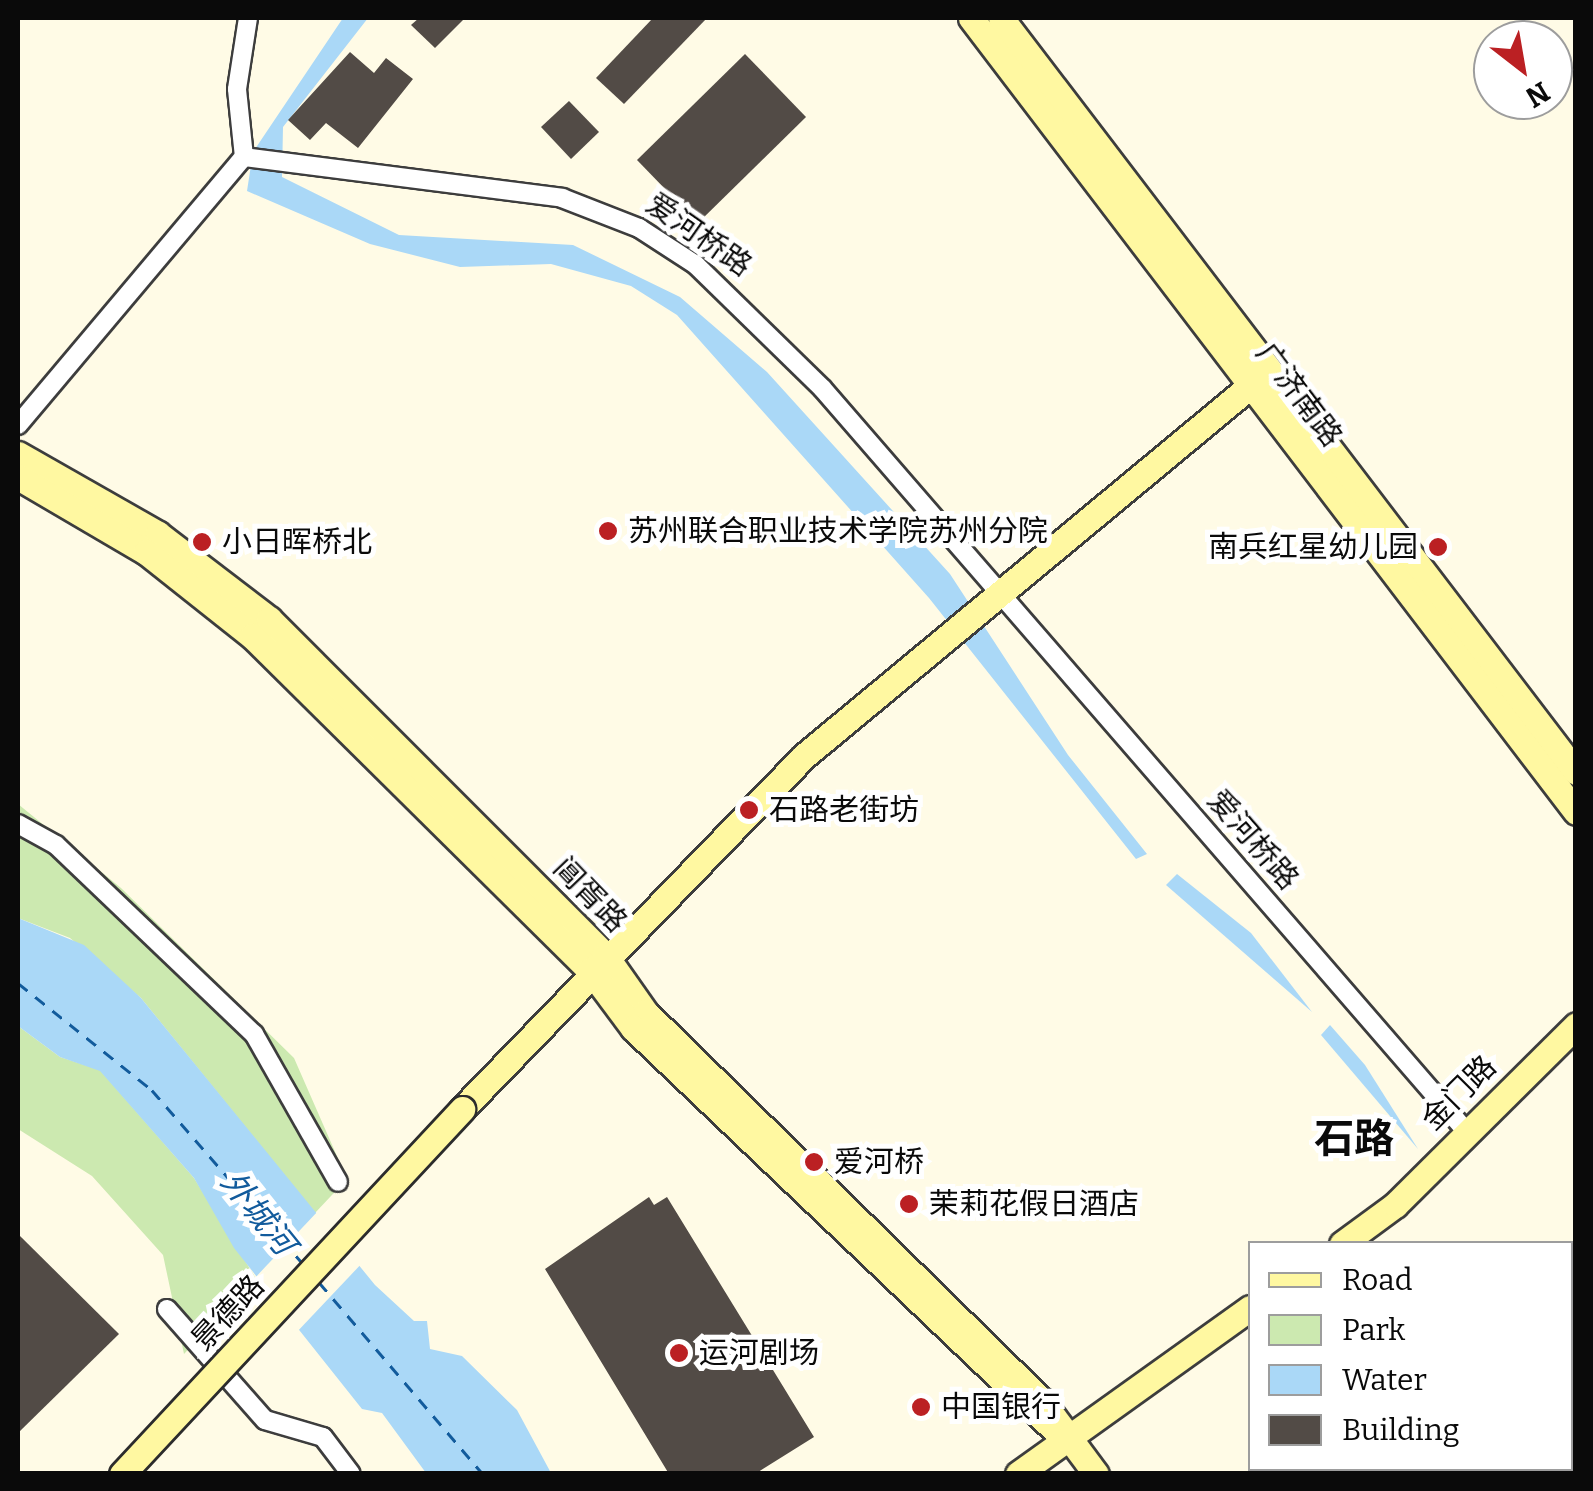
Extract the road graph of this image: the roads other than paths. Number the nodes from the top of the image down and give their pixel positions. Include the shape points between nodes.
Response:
1 (248, 18) edge
2 (971, 18) edge
3 (1001, 18) edge
4 (247, 157) junction
5 (1259, 378) junction
6 (18, 425) edge
7 (18, 454) edge
8 (18, 478) edge
9 (988, 595) junction
10 (1576, 772) edge
11 (1576, 812) edge
12 (18, 824) edge
13 (597, 962) junction
14 (1576, 1025) edge
15 (1466, 1131) junction
16 (338, 1182) dead end
17 (1346, 1241) edge
18 (168, 1309) dead end
19 (1248, 1309) edge
20 (1068, 1438) junction
21 (122, 1474) edge
22 (351, 1474) edge
23 (1018, 1474) edge
24 (1096, 1474) edge

1 - 4 street via 237,89
2 - 5 main road, 广济南路
3 - 5 main road, 广济南路
4 - 6 street
4 - 9 street, 爱河桥路 via 562,198 666,243 784,346
5 - 9 main road
5 - 10 main road, 广济南路
5 - 11 main road, 广济南路
7 - 13 main road, 阊胥路 via 238,593
8 - 13 main road, 阊胥路 via 126,539 222,610
9 - 13 main road via 780,778
9 - 15 street, 爱河桥路
12 - 16 street via 56,846 254,1034
13 - 20 main road, 阊胥路 via 660,1054 1025,1410
13 - 21 main road, 景德路, bridge
14 - 15 main road, 金门路
15 - 17 main road, 金门路 via 1395,1205
18 - 22 street via 265,1420 323,1436
19 - 20 main road
20 - 23 main road
20 - 24 main road, 阊胥路

